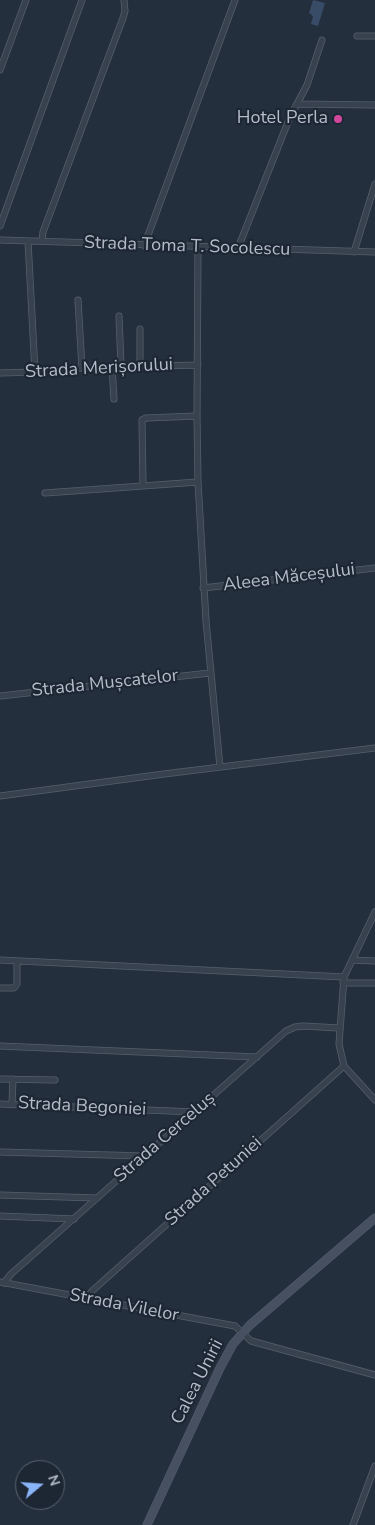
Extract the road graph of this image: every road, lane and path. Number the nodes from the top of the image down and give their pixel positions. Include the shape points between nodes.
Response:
1 (26, 0) edge
2 (82, 0) edge
3 (124, 0) edge
4 (236, 0) edge
5 (357, 36) dead end
6 (375, 36) edge
7 (322, 40) dead end
8 (0, 70) edge
9 (297, 104) junction
10 (375, 105) edge
11 (375, 184) edge
12 (0, 226) edge
13 (0, 240) edge
14 (28, 241) junction
15 (42, 242) junction
16 (144, 246) junction
17 (198, 248) junction
18 (238, 248) junction
19 (354, 252) junction
20 (375, 252) edge
21 (78, 300) dead end
22 (119, 316) dead end
23 (140, 329) dead end
24 (198, 365) junction
25 (121, 366) junction
26 (140, 366) junction
27 (112, 367) junction
28 (82, 368) junction
29 (35, 372) junction
30 (0, 373) edge
31 (114, 399) dead end
32 (196, 416) junction
33 (198, 482) junction
34 (142, 486) junction
35 (45, 494) dead end
36 (375, 568) edge
37 (204, 588) junction
38 (210, 672) junction
39 (0, 696) edge
40 (375, 748) edge
41 (220, 767) junction
42 (0, 796) edge
43 (375, 912) edge
44 (0, 960) edge
45 (352, 960) junction
46 (375, 961) edge
47 (17, 962) junction
48 (344, 980) junction
49 (375, 983) edge
50 (0, 988) edge
51 (339, 1028) junction
52 (0, 1046) edge
53 (257, 1057) junction
54 (344, 1066) junction
55 (0, 1079) edge
56 (13, 1079) junction
57 (55, 1080) dead end
58 (375, 1100) edge
59 (0, 1104) edge
60 (12, 1104) junction
61 (195, 1112) junction
62 (0, 1152) edge
63 (144, 1156) junction
64 (0, 1195) edge
65 (97, 1198) junction
66 (0, 1216) edge
67 (375, 1218) edge
68 (74, 1219) junction
69 (2, 1283) edge
70 (86, 1299) junction
71 (242, 1332) junction
72 (375, 1375) edge
73 (375, 1466) edge
74 (147, 1525) edge
75 (353, 1525) edge

1 - 8 street
2 - 12 street
3 - 15 street via 123,18
4 - 16 street
5 - 6 street
7 - 9 street
9 - 10 street
9 - 18 street
11 - 19 street
13 - 14 street, Strada Toma T. Socolescu
14 - 15 street, Strada Toma T. Socolescu
14 - 29 street
15 - 16 street, Strada Toma T. Socolescu
16 - 17 street, Strada Toma T. Socolescu
17 - 18 street, Strada Toma T. Socolescu
17 - 24 street
18 - 19 street, Strada Toma T. Socolescu
19 - 20 street, Strada Toma T. Socolescu
21 - 28 street
22 - 25 street
23 - 26 street
24 - 26 street, Strada Merișorului
24 - 32 street
25 - 26 street, Strada Merișorului
25 - 27 street, Strada Merișorului
27 - 28 street, Strada Merișorului
27 - 31 street
28 - 29 street, Strada Merișorului
29 - 30 street, Strada Merișorului
32 - 33 street
32 - 34 street via 142,420
33 - 34 street
33 - 37 street
34 - 35 street
36 - 37 street, Aleea Măceșului
37 - 38 street
38 - 39 street, Strada Mușcatelor
38 - 41 street
40 - 41 street
41 - 42 street
43 - 45 street
44 - 47 street
45 - 46 street
45 - 48 street
47 - 48 street
47 - 50 street via 17,984 14,988
48 - 49 street
48 - 51 street
51 - 53 street, Strada Cerceluș via 295,1027
51 - 54 street
52 - 53 street
53 - 61 street, Strada Cerceluș
54 - 58 street
54 - 70 street, Strada Petuniei
55 - 56 street
56 - 57 street
56 - 60 street
59 - 60 street, Strada Begoniei
60 - 61 street, Strada Begoniei
61 - 63 street, Strada Cerceluș
62 - 63 street
63 - 65 street, Strada Cerceluș
64 - 65 street
65 - 68 street, Strada Cerceluș
66 - 68 street
67 - 71 main road, Calea Unirii
68 - 69 street, Strada Cerceluș
69 - 70 street, Strada Vilelor
70 - 71 street, Strada Vilelor via 235,1326
71 - 72 street, Strada Vilelor via 251,1341
71 - 74 main road, Calea Unirii via 220,1368
73 - 75 street

